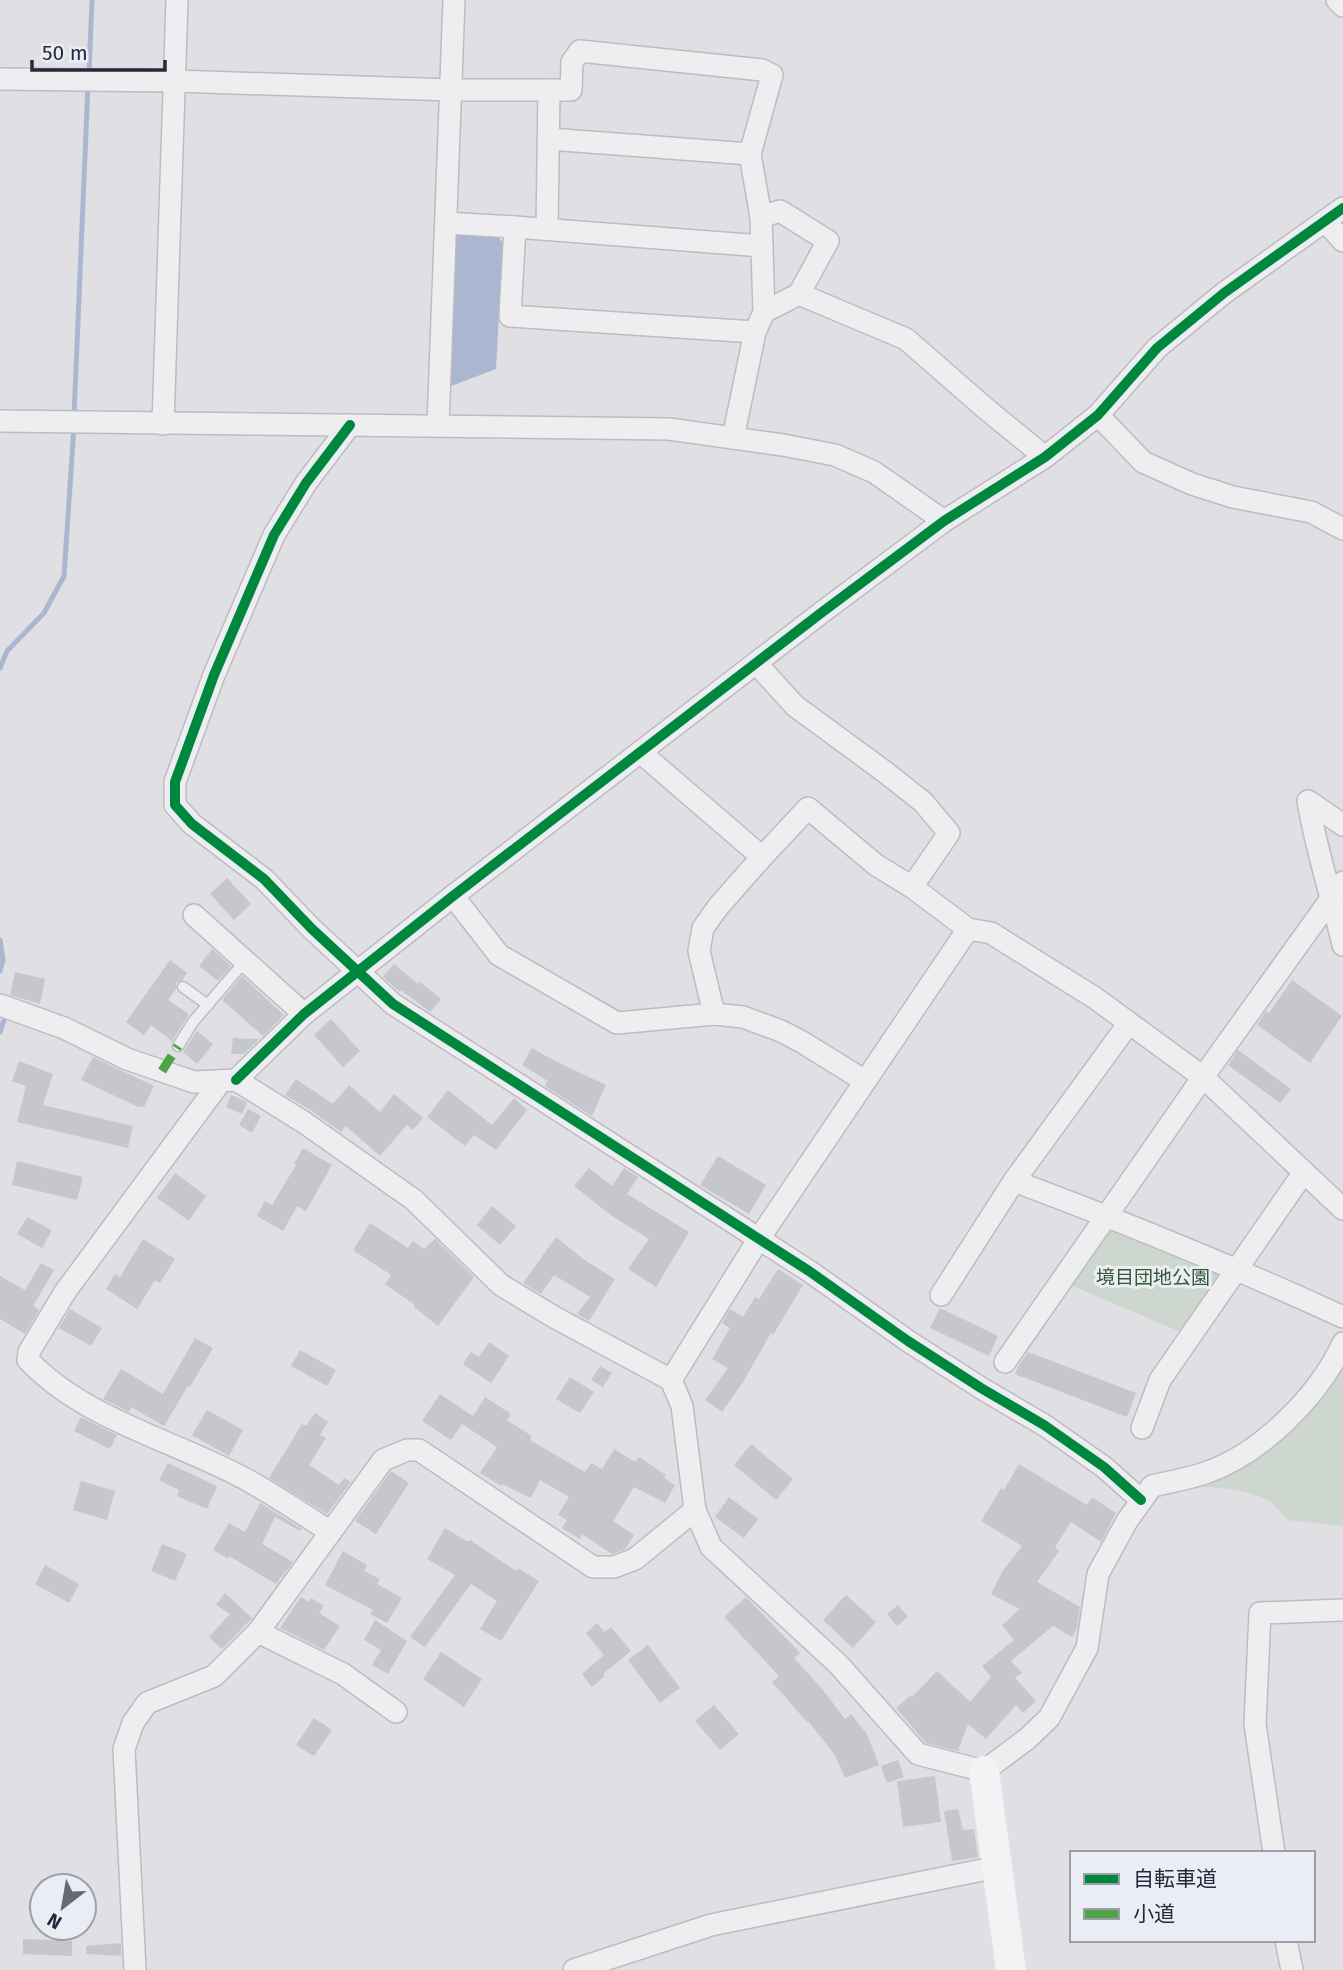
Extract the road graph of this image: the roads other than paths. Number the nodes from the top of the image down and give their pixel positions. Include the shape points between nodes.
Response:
1 (177, 0) edge
2 (454, 0) edge
3 (1338, 0) edge
4 (1343, 6) edge
5 (0, 79) edge
6 (175, 81) junction
7 (451, 90) junction
8 (549, 90) junction
9 (549, 139) junction
10 (750, 154) junction
11 (1343, 208) edge
12 (761, 217) junction
13 (1325, 221) junction
14 (446, 223) junction
15 (515, 227) junction
16 (547, 229) junction
17 (1343, 241) edge
18 (762, 246) junction
19 (799, 294) junction
20 (764, 312) junction
21 (755, 332) junction
22 (1098, 415) junction
23 (0, 421) edge
24 (163, 424) junction
25 (350, 425) junction
26 (438, 425) junction
27 (733, 438) junction
28 (1045, 457) junction
29 (944, 521) junction
30 (1343, 529) edge
31 (756, 663) junction
32 (640, 752) junction
33 (1343, 825) edge
34 (762, 857) junction
35 (912, 887) junction
36 (1338, 890) edge
37 (453, 896) junction
38 (194, 915) dead end
39 (968, 929) junction
40 (1343, 946) edge
41 (245, 961) junction
42 (358, 972) junction
43 (183, 987) dead end
44 (0, 1005) edge
45 (208, 1005) junction
46 (304, 1014) junction
47 (714, 1014) junction
48 (1129, 1023) junction
49 (178, 1046) dead end
50 (1203, 1077) junction
51 (228, 1080) junction
52 (865, 1081) junction
53 (1304, 1172) junction
54 (1014, 1181) junction
55 (1343, 1209) edge
56 (1107, 1216) junction
57 (758, 1240) junction
58 (1236, 1268) junction
59 (941, 1296) dead end
60 (1343, 1317) edge
61 (1343, 1343) edge
62 (1005, 1362) dead end
63 (671, 1380) junction
64 (1142, 1428) dead end
65 (1141, 1500) junction
66 (695, 1510) junction
67 (331, 1532) junction
68 (1343, 1610) edge
69 (258, 1632) junction
70 (396, 1712) dead end
71 (984, 1771) junction
72 (1274, 1851) edge
73 (997, 1867) junction
74 (1286, 1942) edge
75 (135, 1970) edge
76 (574, 1970) edge
77 (1011, 1970) edge
78 (1292, 1970) edge

1 - 6 street
2 - 7 street
3 - 4 street
5 - 6 street
6 - 7 street
6 - 24 street
7 - 8 street
7 - 14 street
8 - 9 street
8 - 10 street via 570,90 572,62 580,51 762,70 772,75
9 - 10 street
9 - 16 street
10 - 12 street
11 - 13 street
12 - 18 street
12 - 19 street via 780,211 828,241
13 - 17 street
13 - 22 street via 1157,348
14 - 15 street
14 - 26 street
15 - 16 street
15 - 21 street via 510,316
16 - 18 street
18 - 20 street
19 - 20 street
19 - 28 street via 906,339
20 - 21 street
21 - 27 street
22 - 28 street
22 - 30 street via 1143,462 1233,497 1311,512
23 - 24 street
24 - 25 street
25 - 26 street
25 - 42 street via 274,535 209,688 176,782 175,805 192,824 264,879
26 - 27 street via 669,429
27 - 29 street via 835,455 874,472
28 - 29 street
29 - 31 street
31 - 32 street
31 - 35 street via 795,706 923,802 949,833
32 - 34 street
32 - 37 street
33 - 36 street via 1308,801
34 - 35 street via 808,808
34 - 47 street via 703,928 699,951
35 - 39 street
36 - 40 street
36 - 50 street
37 - 42 street
37 - 47 street via 499,955 617,1023
38 - 41 street
39 - 48 street via 991,933
39 - 52 street
41 - 45 lane
41 - 46 street
42 - 46 street
42 - 57 street via 393,1004
43 - 45 lane
44 - 51 street via 194,1082
45 - 49 lane
46 - 51 street
47 - 52 street via 743,1017 781,1031
48 - 50 street
48 - 54 street
50 - 53 street
50 - 56 street
51 - 63 street via 305,1124 414,1200 502,1285
51 - 67 street via 65,1292 28,1360 82,1402 249,1481
52 - 57 street
53 - 55 street
53 - 58 street
54 - 56 street
54 - 59 street
56 - 58 street
56 - 62 street
57 - 63 street
57 - 65 street via 918,1348 1044,1425
58 - 60 street
58 - 64 street via 1160,1380
61 - 65 street via 1292,1415 1247,1452 1206,1473 1152,1486
63 - 66 street via 682,1406
65 - 71 street via 1098,1574 1087,1648 1049,1718
66 - 67 street via 635,1559 614,1567 593,1567 419,1450 407,1450 383,1460
66 - 71 street via 711,1547 838,1664 918,1754
67 - 69 street
68 - 72 street via 1260,1612 1255,1724
69 - 70 street via 343,1674
69 - 75 street via 214,1676 147,1703 133,1723 124,1749
71 - 73 street
73 - 76 street via 711,1925
73 - 77 street
74 - 78 street

